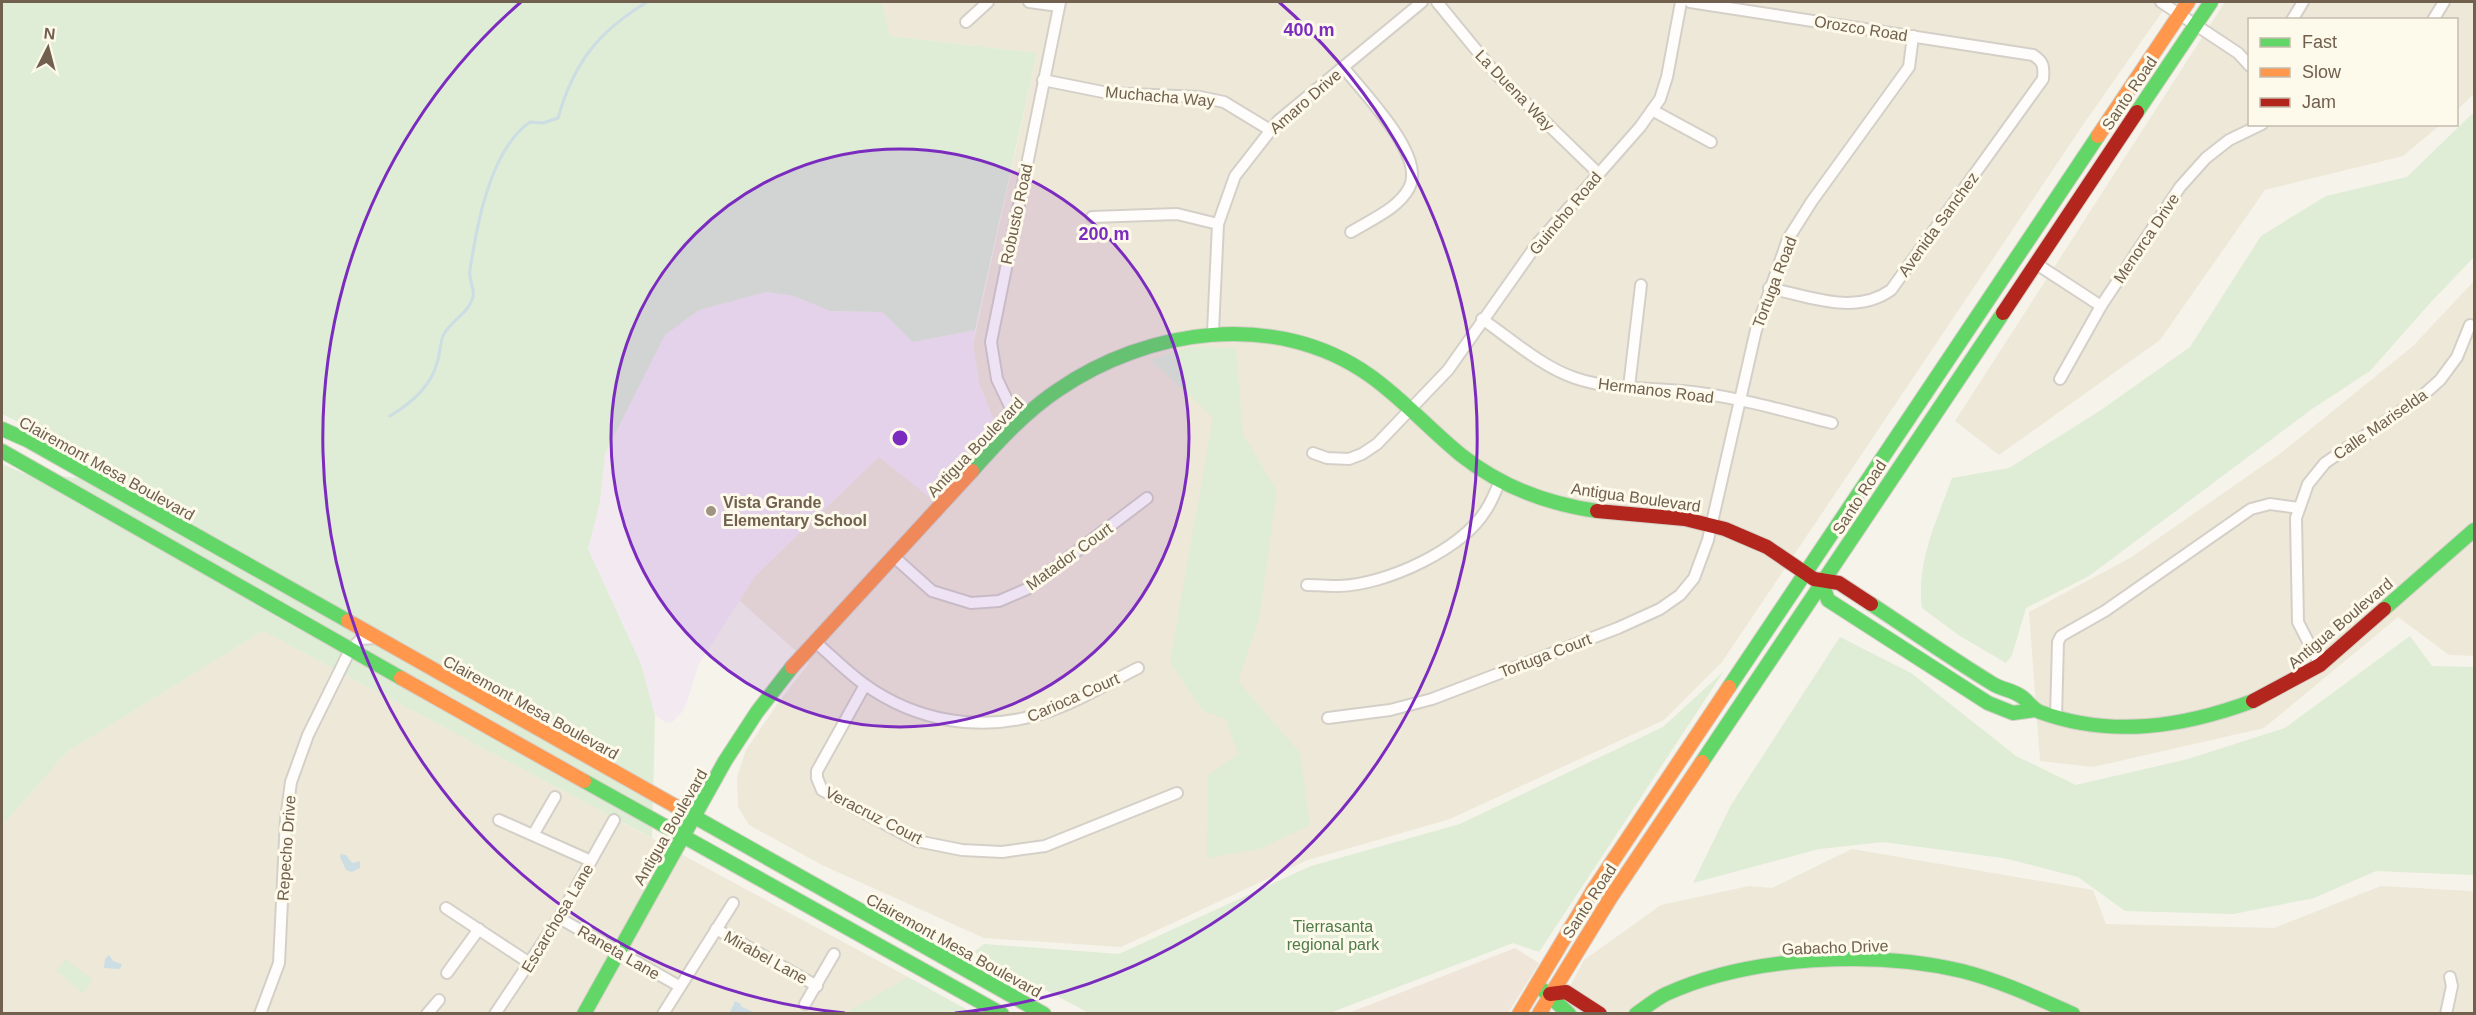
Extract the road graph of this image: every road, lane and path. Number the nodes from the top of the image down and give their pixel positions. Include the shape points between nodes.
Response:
1 (988, 2) edge
2 (1029, 2) edge
3 (1422, 2) edge
4 (1437, 2) edge
5 (1681, 2) edge
6 (1689, 2) edge
7 (2161, 2) edge
8 (2188, 2) edge
9 (2211, 2) edge
10 (2302, 2) edge
11 (2444, 2) edge
12 (1059, 4) edge
13 (2179, 15) junction
14 (2293, 18) edge
15 (2434, 18) edge
16 (966, 22) dead end
17 (2195, 24) junction
18 (1913, 36) junction
19 (2033, 55) joint
20 (2248, 64) edge
21 (1344, 68) junction
22 (1043, 80) junction
23 (1652, 110) junction
24 (2258, 126) edge
25 (1270, 130) junction
26 (1711, 141) dead end
27 (1598, 173) junction
28 (1092, 217) dead end
29 (1218, 224) junction
30 (1351, 232) dead end
31 (2035, 263) junction
32 (1641, 285) dead end
33 (1768, 288) junction
34 (2101, 306) junction
35 (1482, 319) junction
36 (2470, 325) dead end
37 (1213, 332) junction
38 (2060, 379) dead end
39 (1629, 387) junction
40 (1740, 401) junction
41 (1409, 407) junction
42 (1018, 423) junction
43 (1832, 423) dead end
44 (2, 429) edge
45 (2, 451) edge
46 (1313, 453) dead end
47 (1500, 481) junction
48 (1147, 498) dead end
49 (2299, 508) junction
50 (1713, 524) junction
51 (2475, 530) edge
52 (893, 556) junction
53 (1806, 573) junction
54 (1822, 583) junction
55 (1307, 585) dead end
56 (375, 638) junction
57 (815, 642) junction
58 (350, 650) junction
59 (2320, 664) junction
60 (1138, 668) dead end
61 (865, 685) junction
62 (2035, 710) junction
63 (2056, 717) junction
64 (1328, 718) dead end
65 (1177, 793) dead end
66 (555, 797) dead end
67 (694, 818) junction
68 (499, 820) dead end
69 (614, 820) dead end
70 (533, 836) junction
71 (684, 836) junction
72 (591, 861) junction
73 (733, 903) dead end
74 (446, 908) dead end
75 (559, 918) junction
76 (479, 929) junction
77 (716, 929) junction
78 (618, 951) junction
79 (834, 954) dead end
80 (531, 964) junction
81 (447, 973) dead end
82 (2450, 977) dead end
83 (1534, 985) junction
84 (679, 986) junction
85 (817, 986) junction
86 (1550, 994) junction
87 (439, 1000) dead end
88 (805, 1004) dead end
89 (260, 1014) edge
90 (427, 1014) edge
91 (495, 1014) edge
92 (584, 1014) edge
93 (663, 1014) edge
94 (1002, 1014) edge
95 (1044, 1014) edge
96 (1519, 1014) edge
97 (1539, 1014) edge
98 (1569, 1014) edge
99 (1600, 1014) edge
100 (1636, 1014) edge
101 (2073, 1014) edge
102 (2446, 1014) edge

1 - 16 street
2 - 12 street
3 - 21 street, Amaro Drive
4 - 27 street, La Duena Way via 1496,74
5 - 23 street, Guincho Road via 1667,77
6 - 18 street, Orozco Road
7 - 13 street
8 - 13 main road, Santo Road
9 - 17 main road, Santo Road
10 - 14 street
11 - 15 street
12 - 22 street, Robusto Road
13 - 17 street
13 - 53 main road, Santo Road
17 - 20 street
17 - 31 main road, Santo Road
18 - 19 street, Orozco Road
18 - 33 street, Tortuga Road via 1909,67 1812,201 1788,240
19 - 33 street, Avenida Sanchez via 2044,67 2043,80 1891,290 1850,304
21 - 25 street, Amaro Drive
21 - 30 street via 1407,148 1413,170 1410,187 1396,204
22 - 25 street, Muchacha Way via 1107,93 1200,97 1224,102
22 - 42 street, Robusto Road via 991,342 997,379
23 - 26 street
23 - 27 street, Guincho Road
24 - 34 street, Menorca Drive via 2229,140 2206,158 2180,187
25 - 29 street, Amaro Drive via 1235,176
27 - 35 street, Guincho Road via 1537,244
28 - 29 street via 1177,214
29 - 37 street, Amaro Drive
31 - 34 street
31 - 54 main road, Santo Road
32 - 39 street
33 - 40 street, Tortuga Road
34 - 38 street, Menorca Drive
35 - 39 street, Hermanos Road via 1561,373 1606,386
35 - 41 street, Guincho Road via 1448,370
36 - 49 street, Calle Mariselda via 2457,357 2440,380 2421,398 2325,463 2308,484
37 - 41 main road, Antigua Boulevard via 1304,344 1370,375
37 - 42 main road, Antigua Boulevard via 1132,350 1056,390
39 - 40 street, Hermanos Road via 1693,392
40 - 43 street, Hermanos Road
40 - 50 street, Tortuga Road
41 - 46 street, Guincho Road via 1377,444 1362,454 1349,459
41 - 47 main road, Antigua Boulevard via 1447,444
42 - 52 main road, Antigua Boulevard
44 - 56 main road, Clairemont Mesa Boulevard
45 - 58 main road
47 - 50 main road, Antigua Boulevard via 1554,502 1592,510
47 - 55 street via 1486,511 1466,534 1432,558 1366,582
48 - 52 street, Matador Court via 1027,589 999,601 971,603 932,591
49 - 59 street, Calle Mariselda via 2298,622
49 - 63 street via 2270,504 2252,509 2105,611 2061,636
50 - 53 main road, Antigua Boulevard via 1760,543
50 - 64 street, Tortuga Court via 1694,578 1680,596 1660,609 1432,699 1390,710
51 - 59 main road, Antigua Boulevard
52 - 57 main road, Antigua Boulevard
53 - 54 main road, Antigua Boulevard
53 - 83 main road, Santo Road
54 - 62 main road, Antigua Boulevard via 1839,582 1996,686 2020,696
54 - 62 main road, Antigua Boulevard via 1828,600 1988,703 2013,713
54 - 86 main road, Santo Road
56 - 58 street via 360,639
56 - 67 main road, Clairemont Mesa Boulevard
57 - 61 street, Carioca Court
57 - 67 main road, Antigua Boulevard via 758,711
58 - 71 main road
58 - 89 street, Repecho Drive via 308,735 291,782 279,963
59 - 63 main road, Antigua Boulevard via 2259,700 2216,716 2177,724 2124,727
60 - 61 street, Carioca Court via 1046,712 1008,723 948,721 916,712
61 - 65 street, Veracruz Court via 817,771 817,778 822,790 917,841 962,850 1002,852 1045,846
62 - 63 main road, Antigua Boulevard
66 - 70 street
67 - 71 main road, Antigua Boulevard
67 - 95 main road, Clairemont Mesa Boulevard
68 - 70 street
69 - 72 street, Escarchosa Lane
70 - 72 street
71 - 78 main road, Antigua Boulevard
71 - 94 main road
72 - 75 street, Escarchosa Lane
73 - 77 street
74 - 76 street
75 - 78 street, Raneta Lane
75 - 80 street, Escarchosa Lane
76 - 80 street
76 - 81 street
77 - 84 street
77 - 85 street, Mirabel Lane
78 - 84 street, Raneta Lane
78 - 92 main road, Antigua Boulevard
79 - 85 street, Mirabel Lane
80 - 91 street, Escarchosa Lane
82 - 102 street
83 - 86 main road
83 - 96 main road, Santo Road
84 - 93 street
85 - 88 street, Mirabel Lane
86 - 97 main road, Santo Road
86 - 98 main road via 1558,1007
86 - 99 main road via 1566,992
87 - 90 street
100 - 101 main road, Gabacho Drive via 1651,1000 1692,982 1788,964 1869,959 1950,968 2001,982

